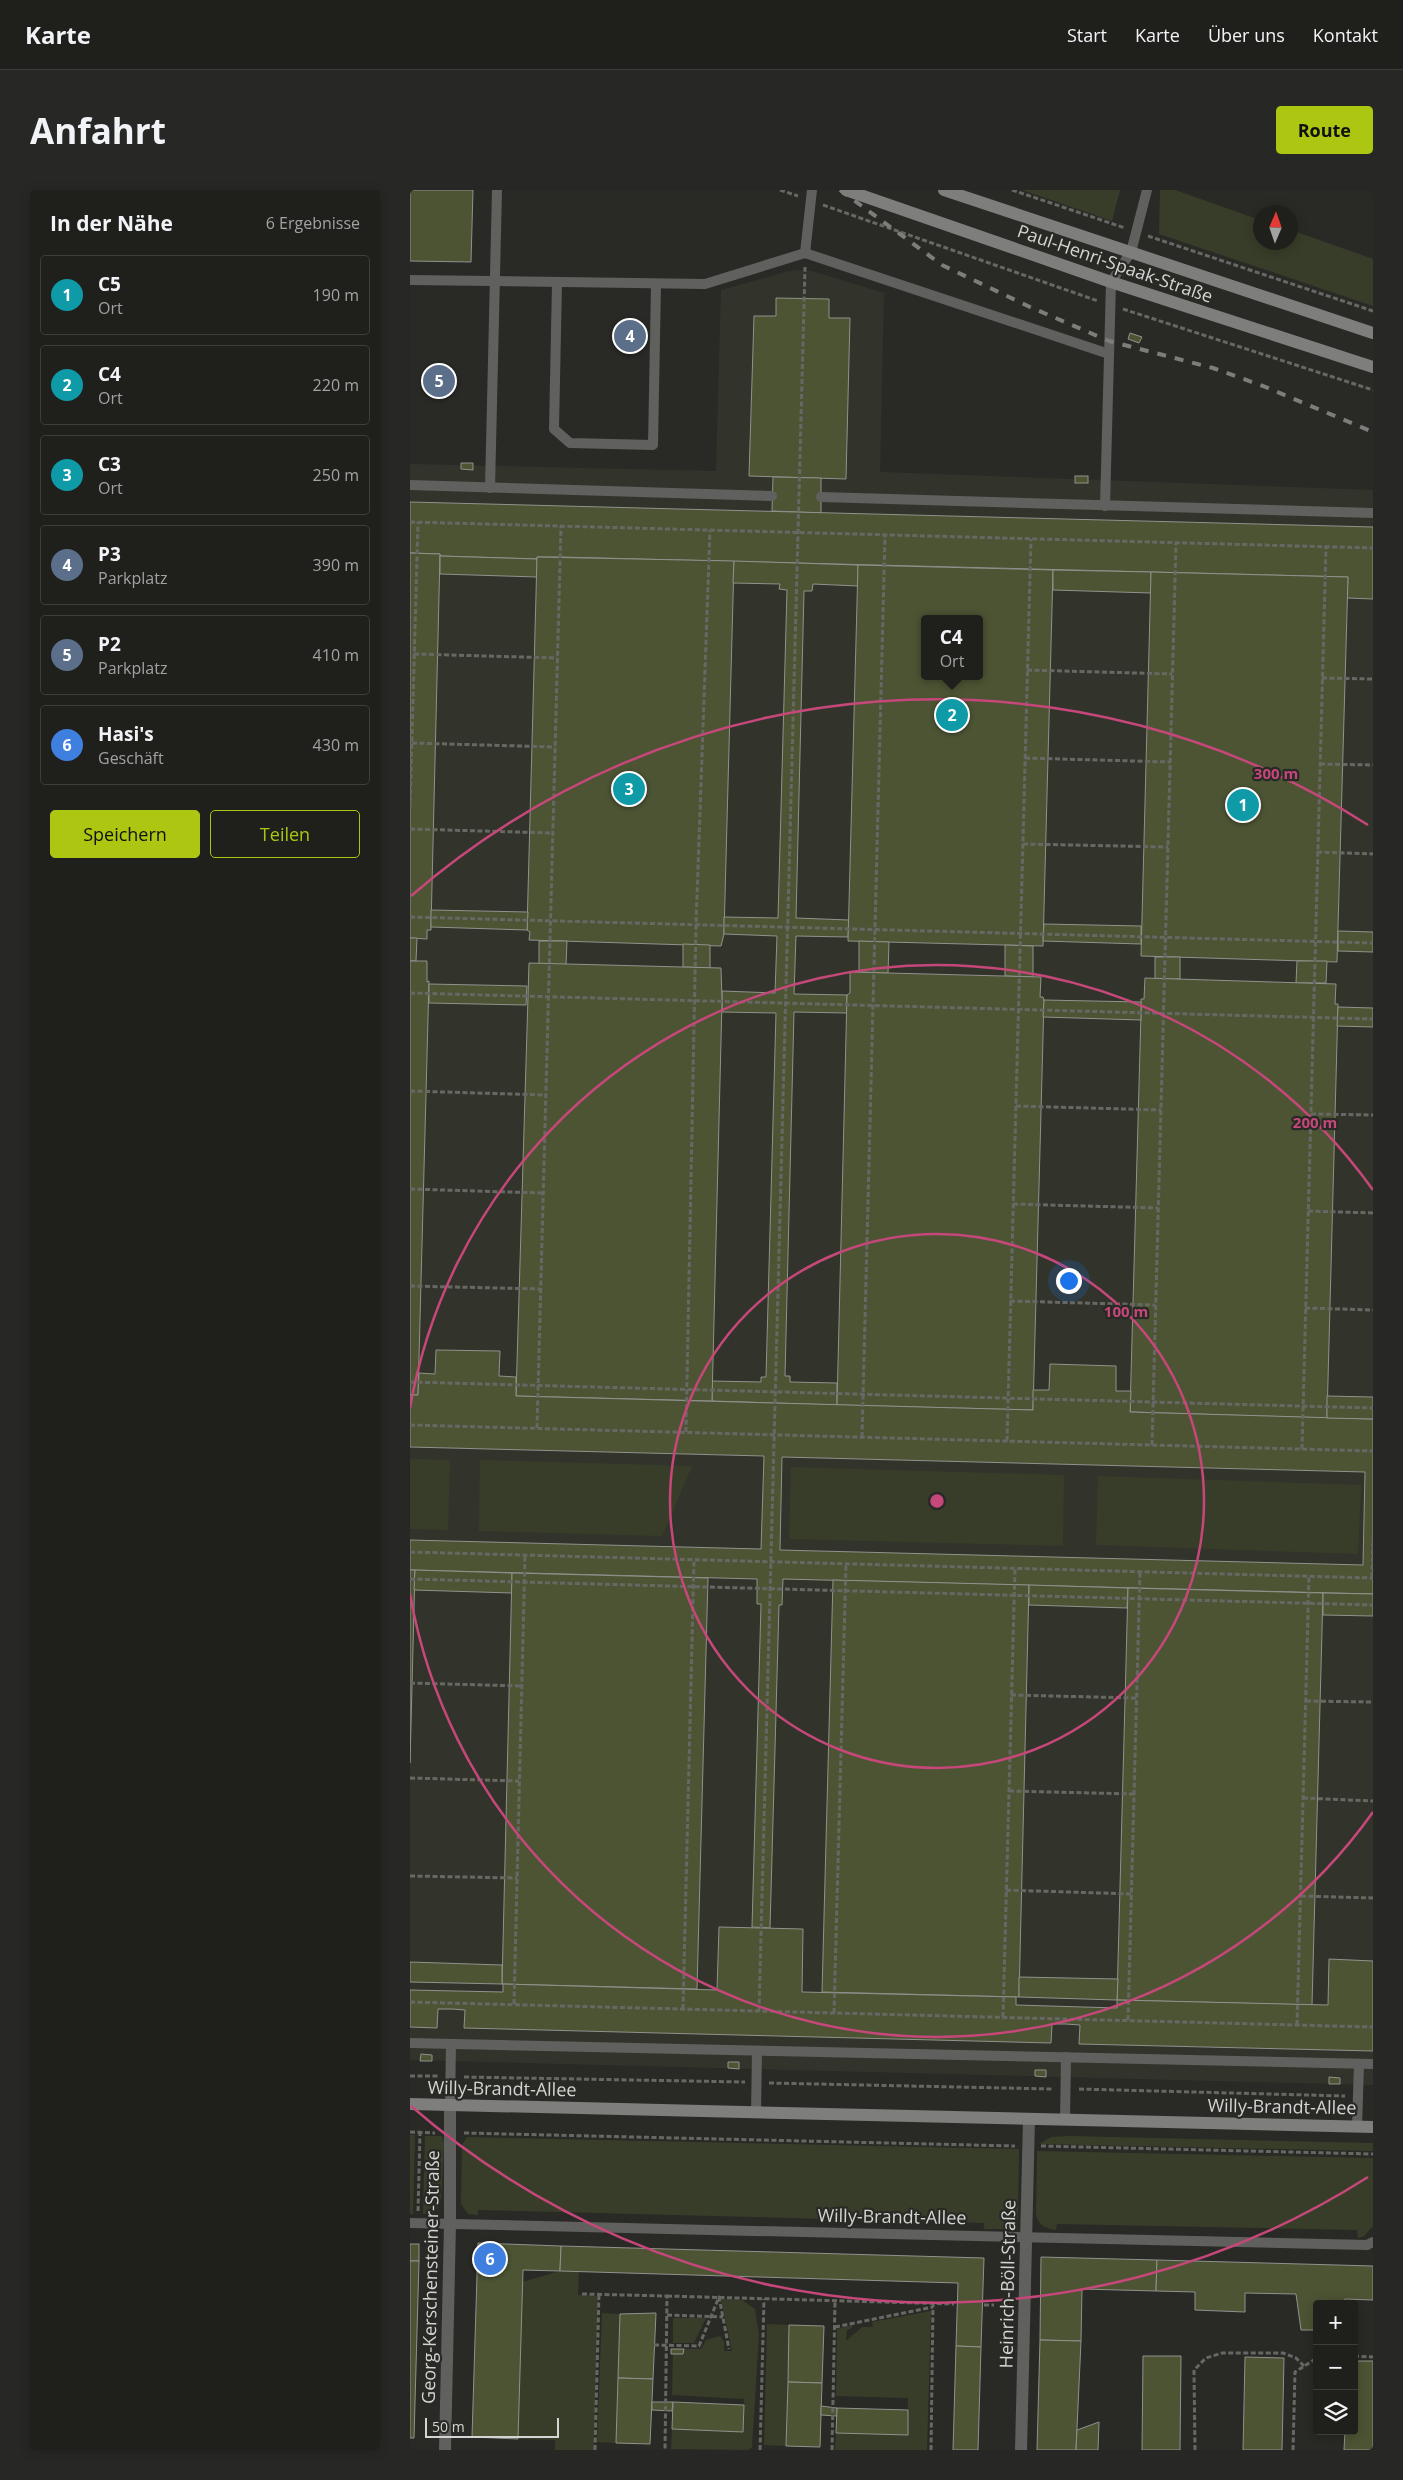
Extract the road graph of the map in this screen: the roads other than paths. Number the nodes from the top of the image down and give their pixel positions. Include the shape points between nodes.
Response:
1 (497, 190) edge
2 (846, 190) edge
3 (944, 190) edge
4 (1147, 190) edge
5 (811, 195) edge
6 (1131, 252) junction
7 (805, 253) junction
8 (410, 280) edge
9 (496, 282) junction
10 (1111, 282) junction
11 (557, 283) junction
12 (656, 285) junction
13 (1373, 333) edge
14 (1109, 354) junction
15 (1373, 367) edge
16 (410, 485) edge
17 (490, 488) junction
18 (772, 496) dead end
19 (821, 497) dead end
20 (1105, 506) junction
21 (1373, 513) edge
22 (410, 2043) edge
23 (452, 2044) junction
24 (757, 2051) junction
25 (1066, 2057) junction
26 (1359, 2064) junction
27 (1373, 2064) edge
28 (410, 2104) edge
29 (450, 2105) junction
30 (756, 2112) junction
31 (1029, 2119) junction
32 (1065, 2120) junction
33 (1357, 2127) junction
34 (1373, 2127) edge
35 (414, 2220) edge
36 (450, 2224) junction
37 (1027, 2237) junction
38 (1373, 2242) edge
39 (445, 2450) edge
40 (1021, 2450) edge

1 - 9 lane
2 - 10 main road, Paul-Henri-Spaak-Straße
3 - 6 main road, Paul-Henri-Spaak-Straße
4 - 6 lane
5 - 7 lane
6 - 10 lane
6 - 13 main road, Paul-Henri-Spaak-Straße
7 - 12 lane via 706,284
7 - 14 lane
8 - 9 lane
9 - 11 lane
9 - 17 lane
10 - 14 lane
10 - 15 main road, Paul-Henri-Spaak-Straße
11 - 12 lane
11 - 12 lane via 554,429 570,443 653,444
14 - 20 lane
16 - 17 lane
17 - 18 lane
19 - 20 lane
20 - 21 lane
22 - 23 lane
23 - 24 lane
23 - 29 lane
24 - 25 lane
24 - 30 lane
25 - 26 lane
25 - 32 lane
26 - 27 lane
26 - 33 lane
28 - 29 main road, Willy-Brandt-Allee
29 - 30 main road, Willy-Brandt-Allee
29 - 36 street, Georg-Kerschensteiner-Straße
30 - 31 main road, Willy-Brandt-Allee
31 - 32 main road, Willy-Brandt-Allee
31 - 37 street, Heinrich-Böll-Straße
32 - 33 main road, Willy-Brandt-Allee
33 - 34 main road, Willy-Brandt-Allee
35 - 36 lane, Willy-Brandt-Allee
36 - 37 lane, Willy-Brandt-Allee
36 - 39 street, Georg-Kerschensteiner-Straße
37 - 38 lane, Willy-Brandt-Allee via 1367,2246
37 - 40 street, Heinrich-Böll-Straße

